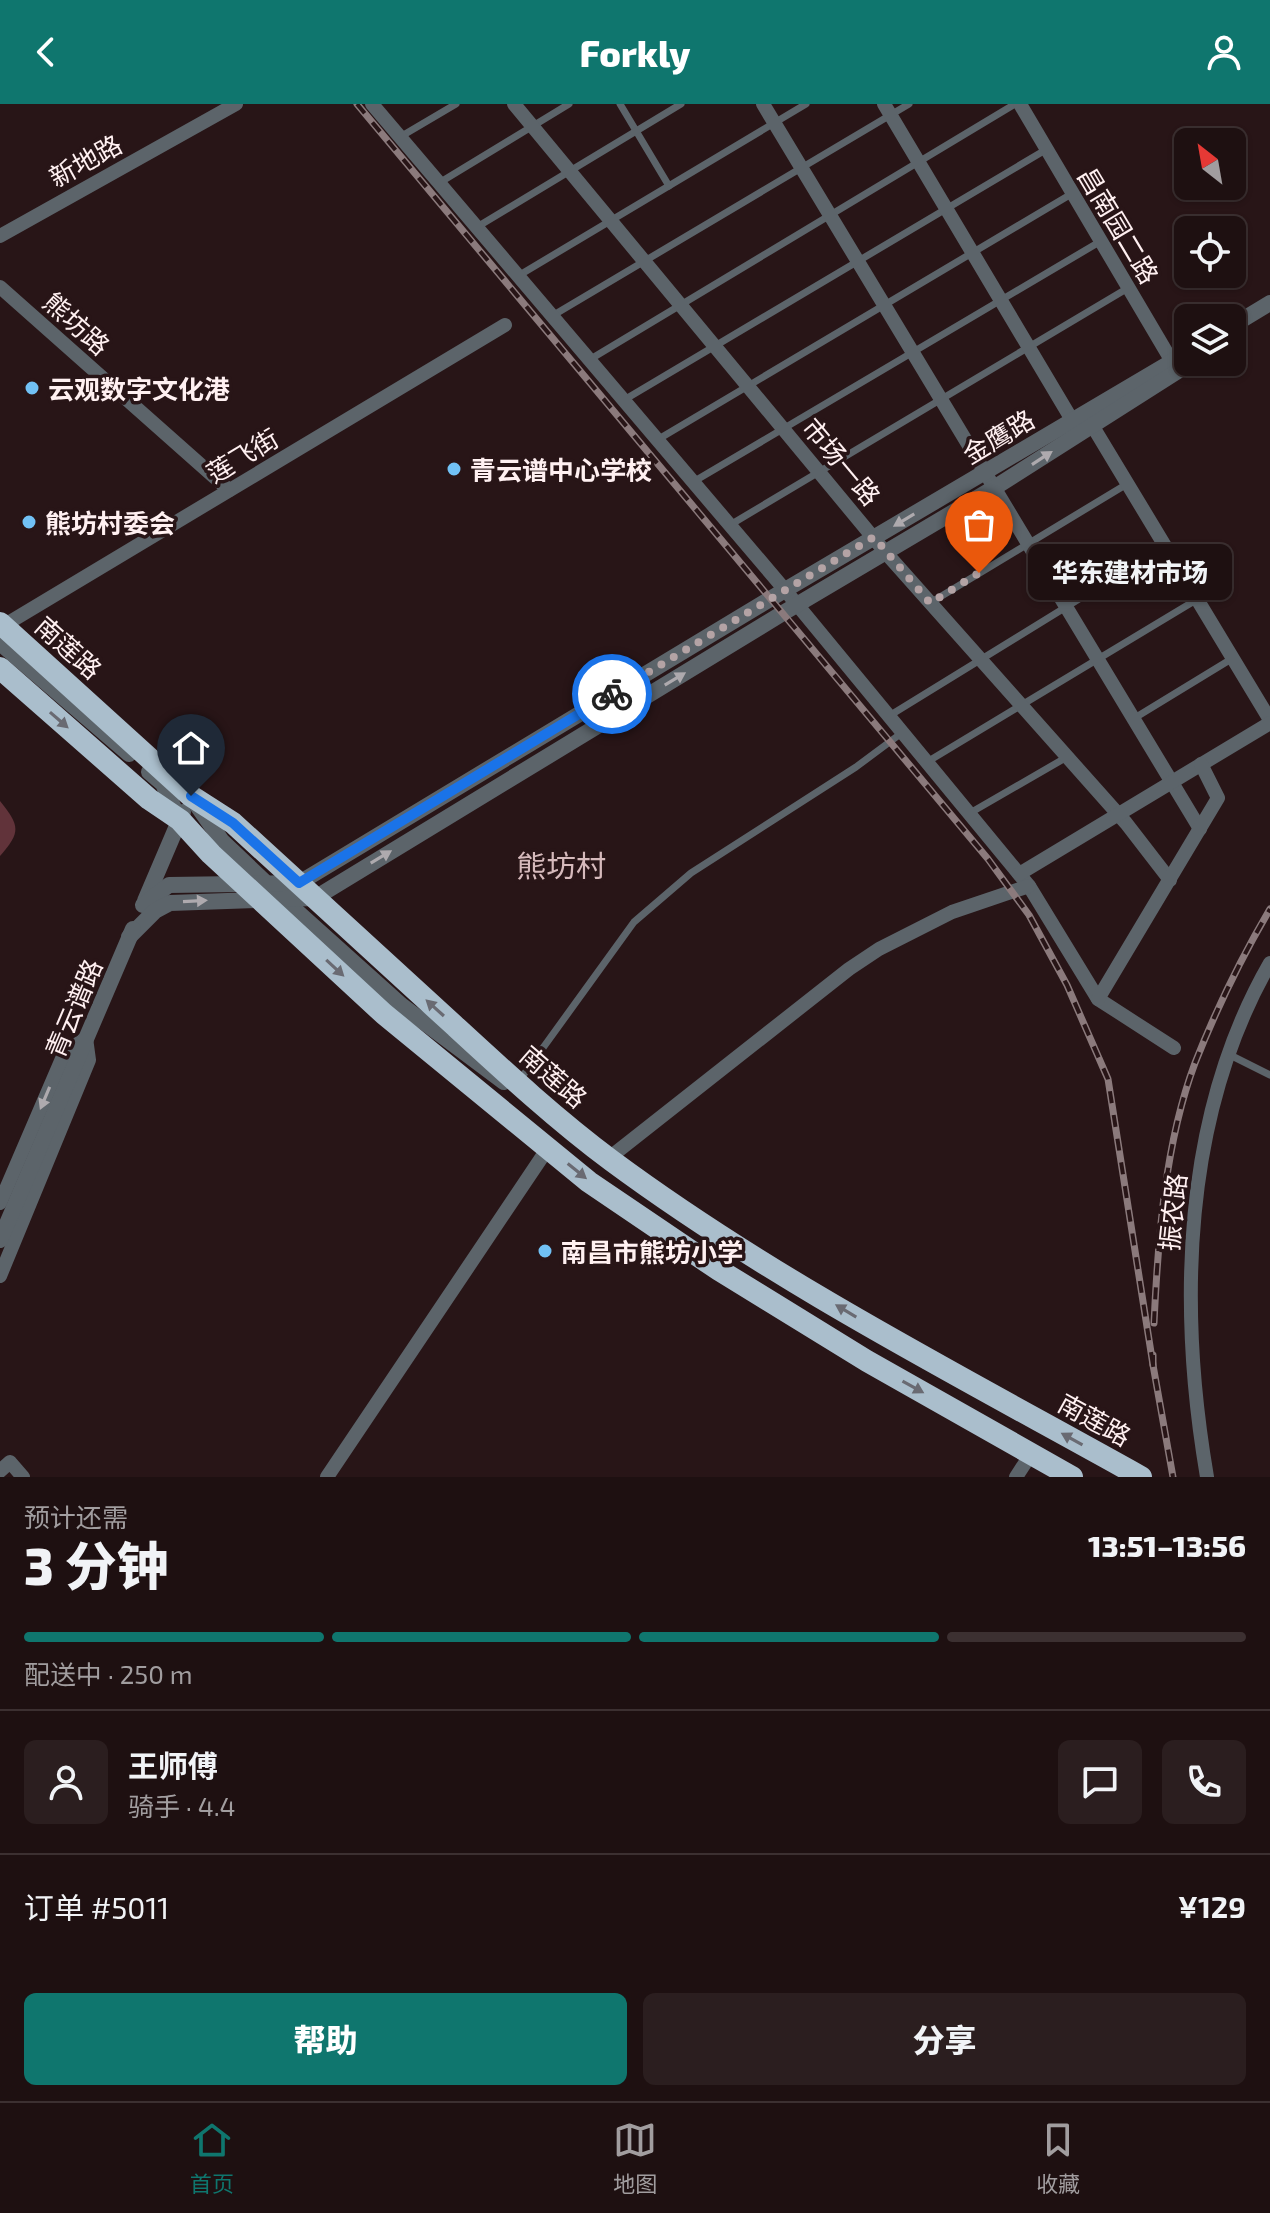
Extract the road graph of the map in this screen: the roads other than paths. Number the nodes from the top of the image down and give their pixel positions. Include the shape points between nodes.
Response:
1 (236, 104) edge
2 (372, 104) edge
3 (456, 104) edge
4 (514, 104) edge
5 (569, 104) edge
6 (620, 104) edge
7 (681, 104) edge
8 (763, 104) edge
9 (806, 104) edge
10 (909, 104) edge
11 (1018, 104) edge
12 (887, 109) edge
13 (774, 123) junction
14 (532, 126) junction
15 (636, 131) junction
16 (400, 137) junction
17 (1047, 149) junction
18 (919, 162) junction
19 (801, 168) junction
20 (570, 171) junction
21 (439, 183) junction
22 (669, 186) junction
23 (1073, 193) junction
24 (946, 209) junction
25 (830, 215) junction
26 (611, 220) junction
27 (477, 227) junction
28 (0, 236) edge
29 (1101, 241) junction
30 (972, 252) junction
31 (644, 261) junction
32 (858, 261) junction
33 (518, 276) junction
34 (0, 287) edge
35 (1128, 288) junction
36 (1001, 300) junction
37 (1270, 303) edge
38 (681, 305) junction
39 (884, 305) junction
40 (552, 316) junction
41 (1270, 316) edge
42 (1246, 318) edge
43 (505, 325) dead end
44 (1246, 330) edge
45 (715, 346) junction
46 (1029, 347) junction
47 (912, 352) junction
48 (1174, 356) edge
49 (589, 360) junction
50 (1174, 368) edge
51 (1174, 369) edge
52 (748, 386) junction
53 (941, 399) junction
54 (624, 400) junction
55 (1072, 420) junction
56 (1092, 425) junction
57 (783, 428) junction
58 (657, 440) junction
59 (819, 472) junction
60 (984, 472) junction
61 (693, 482) junction
62 (1128, 484) junction
63 (994, 488) junction
64 (229, 490) junction
65 (730, 525) junction
66 (874, 537) junction
67 (1028, 544) junction
68 (1165, 546) junction
69 (886, 553) junction
70 (785, 590) junction
71 (1198, 600) junction
72 (930, 603) junction
73 (796, 605) junction
74 (1066, 607) junction
75 (1, 630) edge
76 (1233, 658) junction
77 (1098, 659) junction
78 (981, 660) junction
79 (0, 668) edge
80 (1021, 705) junction
81 (889, 716) junction
82 (1133, 719) junction
83 (1270, 721) edge
84 (903, 732) junction
85 (1067, 757) junction
86 (927, 762) junction
87 (1201, 764) junction
88 (1171, 782) junction
89 (191, 796) junction
90 (970, 813) junction
91 (1118, 814) junction
92 (180, 820) junction
93 (1200, 829) junction
94 (1019, 874) junction
95 (1170, 880) junction
96 (1029, 886) junction
97 (257, 889) junction
98 (299, 893) junction
99 (143, 905) junction
100 (129, 937) junction
101 (1270, 963) edge
102 (1098, 999) junction
103 (86, 1038) junction
104 (1174, 1048) dead end
105 (1230, 1055) junction
106 (1270, 1075) edge
107 (518, 1083) junction
108 (570, 1127) junction
109 (548, 1148) junction
110 (609, 1158) junction
111 (0, 1203) edge
112 (0, 1240) edge
113 (0, 1276) edge
114 (1041, 1465) edge
115 (0, 1471) edge
116 (23, 1477) edge
117 (327, 1477) edge
118 (1016, 1477) edge
119 (1072, 1477) edge
120 (1141, 1477) edge
121 (1207, 1477) edge

1 - 28 street, 新地路
2 - 16 street
3 - 16 lane
4 - 14 street, 市场一路
5 - 14 lane
6 - 15 lane
7 - 15 lane
8 - 13 street
9 - 13 lane
10 - 12 lane
11 - 17 street, 昌南园二路
11 - 18 lane
12 - 18 street
12 - 19 lane
13 - 19 street
13 - 22 lane
14 - 20 street, 市场一路
14 - 21 lane
15 - 20 lane
15 - 22 lane
16 - 21 street
17 - 23 street, 昌南园二路
17 - 24 lane
18 - 24 street
18 - 25 lane
19 - 25 street
19 - 31 lane
20 - 26 street, 市场一路
20 - 27 lane
21 - 27 street
22 - 26 lane
23 - 29 street, 昌南园二路
23 - 30 lane
24 - 30 street
24 - 32 lane
25 - 32 street
25 - 38 lane
26 - 31 street, 市场一路
26 - 33 lane
27 - 33 street
29 - 35 street, 昌南园二路
29 - 36 lane
30 - 36 street
30 - 39 lane
31 - 38 street, 市场一路
31 - 40 lane
32 - 39 street
32 - 45 lane
33 - 40 street
34 - 64 street, 熊坊路
35 - 46 lane
35 - 48 street, 昌南园二路
36 - 46 street
36 - 47 lane
37 - 42 street
38 - 45 street, 市场一路
38 - 49 lane
39 - 47 street
39 - 52 lane
40 - 49 street
41 - 44 street
43 - 64 street, 莲飞街
45 - 52 street, 市场一路
45 - 54 lane
46 - 53 lane
46 - 55 street
47 - 53 street
47 - 57 lane
49 - 54 street
50 - 55 street, 金鹰路
51 - 56 street, 金鹰路
52 - 57 street, 市场一路
52 - 58 lane
53 - 59 lane
53 - 60 street
54 - 58 street
55 - 60 street, 金鹰路
56 - 62 street
63 -> 56 street, 金鹰路
57 - 59 street, 市场一路
57 - 61 lane
58 - 61 street
59 - 65 lane
59 - 66 street, 市场一路
60 - 63 street
60 -> 66 street, 金鹰路
61 - 65 street
62 - 67 lane
62 - 68 street
63 - 67 street
63 - 69 street, 金鹰路
64 - 75 street, 莲飞街
65 - 70 street
66 - 69 street, 市场一路
66 - 70 street, 金鹰路
67 - 72 lane
67 - 74 street
68 - 71 street
68 - 74 lane
69 - 72 street, 市场一路
69 - 73 street, 金鹰路
70 - 73 street
70 - 98 street, 金鹰路
71 - 76 street
71 - 77 lane
72 - 78 street, 市场一路
73 - 81 street
98 -> 73 street, 金鹰路
74 - 77 street
74 - 78 lane
75 - 89 highway, 南莲路
75 - 92 street via 163,784
76 - 82 lane
76 - 83 street
77 - 80 lane
77 - 82 street
78 - 80 street, 市场一路
78 - 81 lane
79 -> 92 highway
80 - 85 street, 市场一路
80 - 86 lane
81 - 84 street
82 - 88 street
83 - 87 street
84 - 86 street
84 - 107 lane via 691,873 634,922
85 - 90 lane
85 - 91 street, 市场一路
86 - 90 street
87 - 88 street
87 - 93 street via 1218,798
88 - 91 street
88 - 93 street
89 - 92 street, 青云谱路
89 - 97 street
89 - 98 highway, 南莲路 via 233,823
90 - 94 street
91 - 94 street
91 - 95 street, 市场一路
92 - 97 highway
92 - 99 street, 青云谱路
93 - 95 street
94 - 96 street
95 - 102 street
96 - 102 street
96 - 110 street via 952,912 879,949
97 - 98 street
97 - 99 street via 169,885
100 -> 97 street via 170,903
97 -> 109 highway via 384,1014
107 -> 98 highway, 南莲路
98 - 108 street via 401,1005
99 - 100 street, 青云谱路
100 - 103 street, 青云谱路
101 - 105 street, 振农路
102 - 104 street
103 -> 111 street via 64,1054
103 - 112 street, 青云谱路
103 - 113 street via 89,1060
105 - 106 lane
105 - 121 street, 振农路 via 1201,1162 1190,1252 1191,1336
107 - 108 highway, 南莲路
108 - 110 highway, 南莲路
109 -> 114 highway via 719,1270
109 - 117 street
120 -> 110 highway, 南莲路 via 767,1264
114 - 118 street
114 - 119 highway
115 - 116 street via 10,1462

